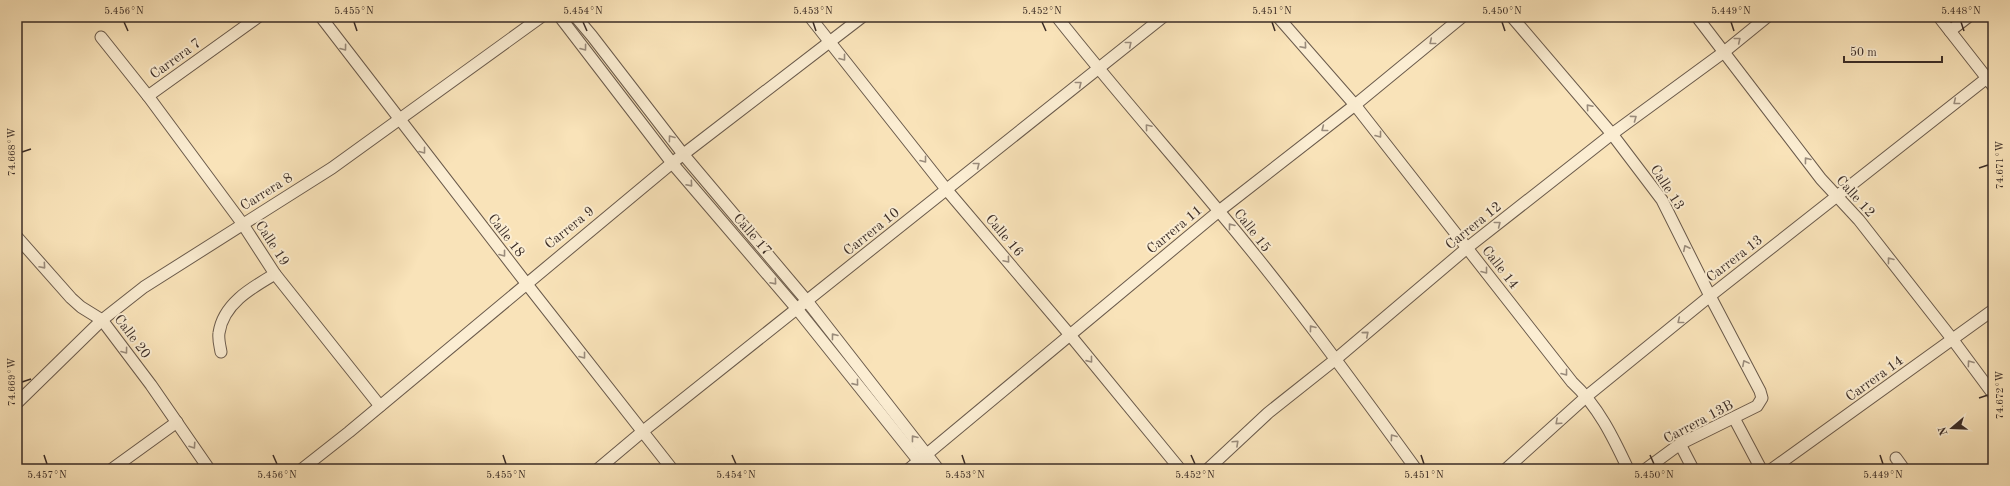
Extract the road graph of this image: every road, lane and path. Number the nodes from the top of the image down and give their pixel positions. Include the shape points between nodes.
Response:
1 (258, 17) edge
2 (321, 17) edge
3 (542, 17) edge
4 (560, 17) edge
5 (576, 17) edge
6 (810, 17) edge
7 (862, 17) edge
8 (1057, 17) edge
9 (1163, 17) edge
10 (1278, 17) edge
11 (1462, 17) edge
12 (1512, 17) edge
13 (1697, 17) edge
14 (1767, 17) edge
15 (1939, 17) edge
16 (1968, 17) edge
17 (1950, 31) junction
18 (101, 37) dead end
19 (830, 42) junction
20 (1724, 52) junction
21 (1098, 69) junction
22 (1990, 82) edge
23 (148, 96) junction
24 (1355, 105) junction
25 (399, 120) junction
26 (1612, 134) junction
27 (683, 154) junction
28 (672, 163) junction
29 (946, 189) junction
30 (1837, 197) junction
31 (1219, 211) junction
32 (242, 224) junction
33 (17, 237) edge
34 (1467, 248) junction
35 (274, 274) junction
36 (526, 283) junction
37 (1710, 296) junction
38 (807, 301) junction
39 (797, 309) junction
40 (1993, 310) edge
41 (102, 320) junction
42 (1070, 335) junction
43 (1953, 340) junction
44 (221, 352) dead end
45 (1336, 359) junction
46 (1993, 394) edge
47 (1587, 396) junction
48 (1762, 398) joint
49 (17, 403) edge
50 (380, 406) junction
51 (1734, 418) junction
52 (177, 422) junction
53 (642, 432) junction
54 (1680, 444) junction
55 (1896, 458) dead end
56 (923, 462) edge
57 (112, 469) edge
58 (209, 469) edge
59 (302, 469) edge
60 (598, 469) edge
61 (672, 469) edge
62 (909, 469) edge
63 (938, 469) edge
64 (1180, 469) edge
65 (1208, 469) edge
66 (1416, 469) edge
67 (1506, 469) edge
68 (1628, 469) edge
69 (1646, 469) edge
70 (1693, 469) edge
71 (1761, 469) edge
72 (1772, 469) edge
73 (1904, 469) edge

1 - 23 street, Carrera 7
2 -> 25 street, Calle 18
3 - 25 street, Carrera 8
4 -> 28 street, Calle 17
27 -> 5 street, Calle 17
6 - 19 street, Calle 16
7 - 19 street, Carrera 9
8 - 21 street, Calle 15
21 -> 9 street, Carrera 10
10 -> 24 street, Calle 14
11 -> 24 street, Carrera 11
26 -> 12 street, Calle 13
13 - 20 street, Calle 12
20 -> 14 street, Carrera 12
15 - 17 street
16 - 17 street
17 - 22 street
18 - 23 street, Calle 19
19 - 27 street, Carrera 9
19 -> 29 street, Calle 16
26 -> 20 street, Carrera 12
30 -> 20 street, Calle 12
29 -> 21 street, Carrera 10
31 -> 21 street, Calle 15
22 -> 30 street, Carrera 13
23 - 32 street, Calle 19
24 -> 31 street, Carrera 11
24 -> 34 street, Calle 14
25 - 32 street, Carrera 8 via 332,168
25 -> 36 street, Calle 18
34 -> 26 street, Carrera 12
37 -> 26 street, Calle 13 via 1662,200
27 - 28 street, Carrera 9
27 - 38 street, Calle 17
28 - 36 street, Carrera 9
28 -> 39 street, Calle 17
29 - 38 street, Carrera 10
29 -> 42 street, Calle 16
30 - 37 street, Carrera 13
43 -> 30 street, Calle 12 via 1859,220
31 - 42 street, Carrera 11
45 -> 31 street, Calle 15
32 - 35 street, Calle 19
32 - 41 street, Carrera 8 via 144,287
33 -> 41 street, Calle 20 via 80,307
45 -> 34 street, Carrera 12
34 -> 47 street, Calle 14 via 1572,382
35 - 44 street via 237,300 224,317 218,334
35 - 50 street, Calle 19
36 - 50 street, Carrera 9
36 -> 53 street, Calle 18
37 -> 47 street, Carrera 13
48 -> 37 street, Calle 13
38 - 39 street, Carrera 10
56 -> 38 street, Calle 17
39 - 53 street, Carrera 10
39 -> 56 street, Calle 17
40 - 43 street, Carrera 14
41 - 49 street, Carrera 8
41 -> 52 street, Calle 20
42 - 56 street, Carrera 11
42 -> 64 street, Calle 16
46 -> 43 street, Calle 12
43 - 72 street, Carrera 14
65 -> 45 street, Carrera 12 via 1268,413
66 -> 45 street, Calle 15
47 -> 67 street, Carrera 13
47 - 68 street, Calle 14 via 1607,426
48 - 51 street, Carrera 13B via 1757,406
50 - 59 street, Carrera 9
51 - 54 street, Carrera 13B
51 - 71 street
52 - 57 street
52 -> 58 street, Calle 20
53 - 60 street, Carrera 10
53 - 61 street, Calle 18
54 - 69 street, Carrera 13B
54 - 70 street
55 - 73 street
56 - 62 street, Carrera 11
56 - 63 street, Calle 17

